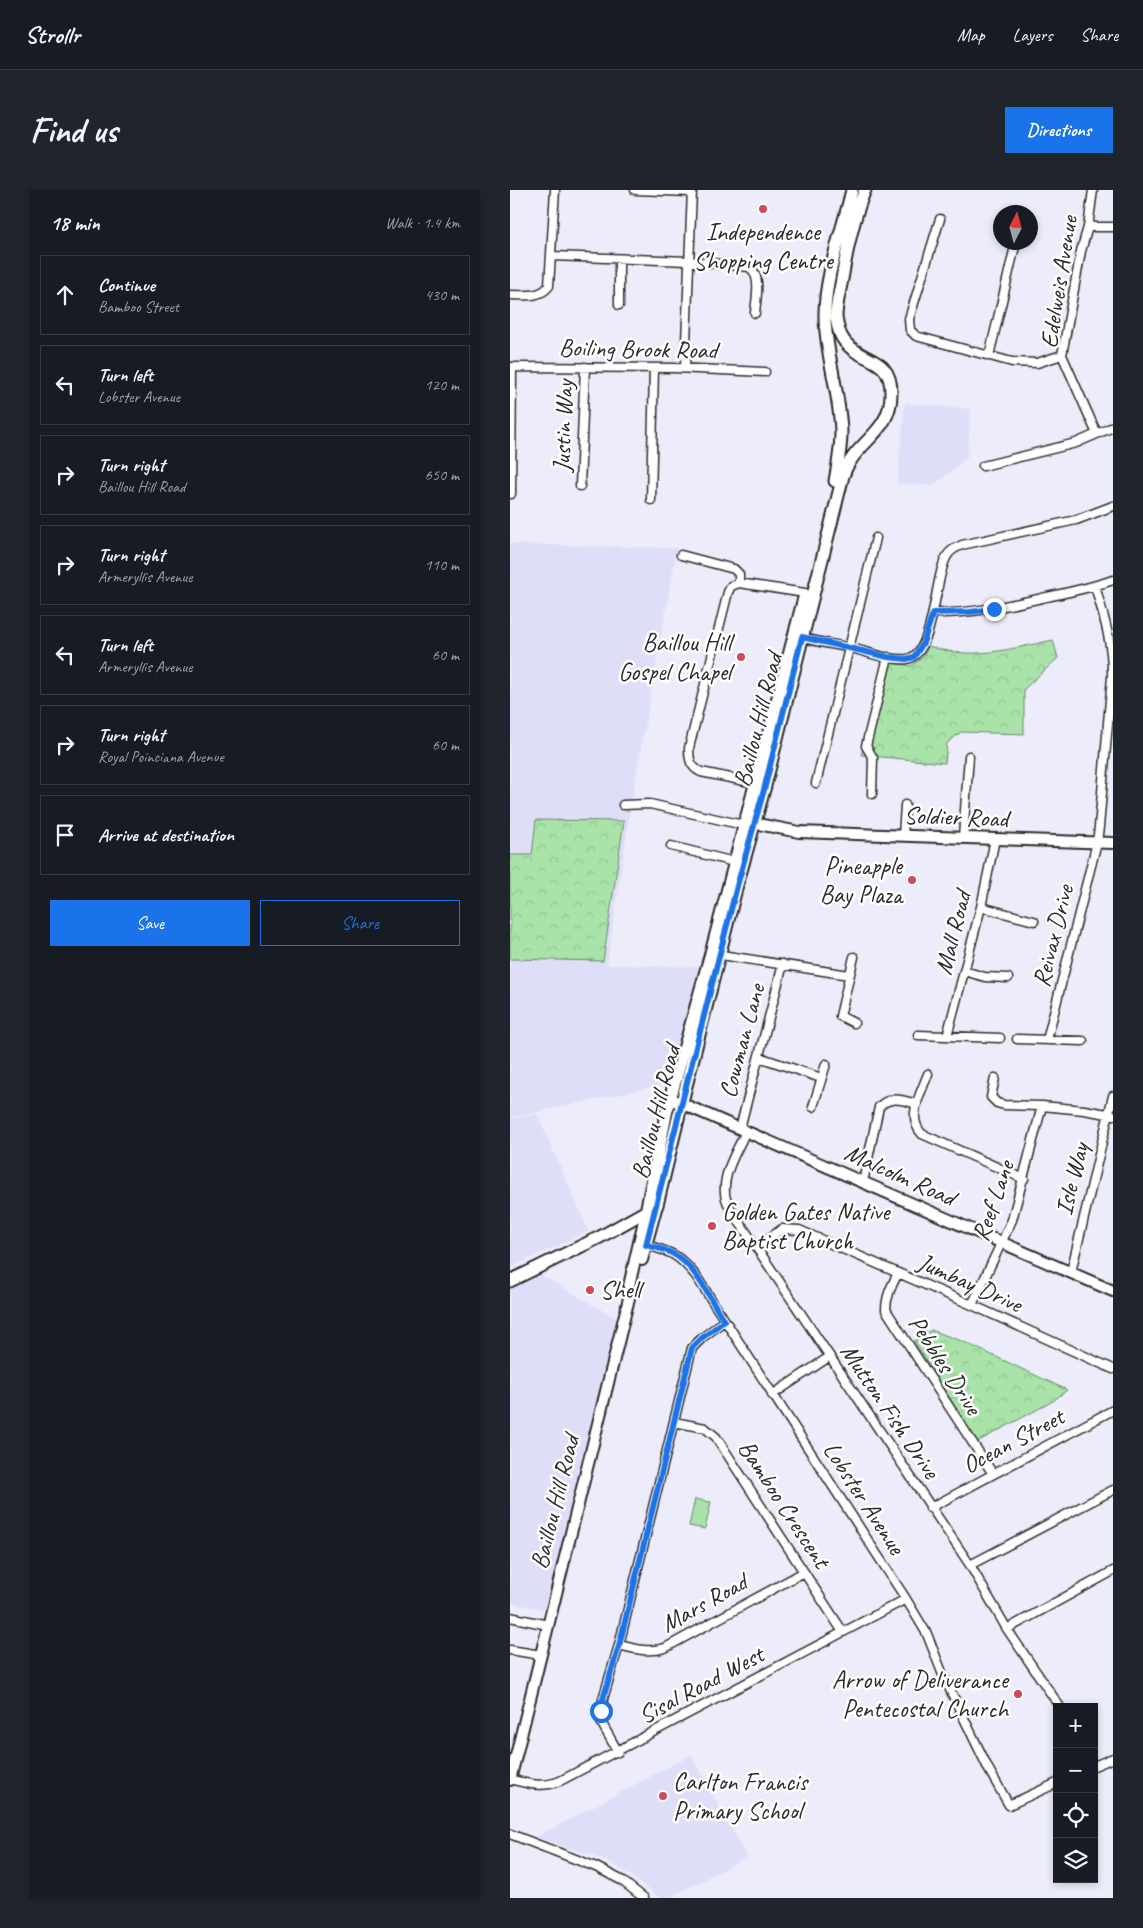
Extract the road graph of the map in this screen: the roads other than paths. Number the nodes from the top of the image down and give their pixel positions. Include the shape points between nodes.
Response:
1 (555, 190) edge
2 (635, 190) edge
3 (852, 190) edge
4 (865, 190) edge
5 (1093, 190) edge
6 (691, 191) edge
7 (940, 219) dead end
8 (1088, 227) junction
9 (1113, 228) edge
10 (1014, 250) edge
11 (552, 256) junction
12 (619, 259) junction
13 (688, 261) junction
14 (510, 295) edge
15 (619, 305) dead end
16 (755, 313) dead end
17 (845, 343) junction
18 (829, 351) junction
19 (1062, 355) junction
20 (989, 356) junction
21 (511, 367) edge
22 (585, 368) junction
23 (654, 368) junction
24 (685, 368) junction
25 (765, 372) dead end
26 (1113, 427) edge
27 (1097, 434) junction
28 (841, 446) junction
29 (858, 450) junction
30 (983, 466) dead end
31 (580, 486) dead end
32 (511, 494) edge
33 (651, 500) dead end
34 (1113, 506) edge
35 (876, 538) dead end
36 (681, 555) dead end
37 (1113, 580) edge
38 (739, 583) junction
39 (1095, 586) junction
40 (805, 593) junction
41 (933, 613) junction
42 (802, 637) junction
43 (850, 648) junction
44 (888, 657) junction
45 (969, 756) dead end
46 (1104, 767) junction
47 (1113, 768) edge
48 (755, 783) junction
49 (816, 783) dead end
50 (872, 794) dead end
51 (623, 805) dead end
52 (905, 805) dead end
53 (747, 826) junction
54 (903, 836) junction
55 (963, 837) junction
56 (995, 839) junction
57 (1097, 842) junction
58 (1113, 843) edge
59 (671, 846) dead end
60 (734, 862) junction
61 (981, 907) junction
62 (1034, 921) dead end
63 (715, 954) junction
64 (854, 957) dead end
65 (783, 964) junction
66 (964, 971) junction
67 (849, 975) junction
68 (1008, 978) dead end
69 (854, 1023) dead end
70 (918, 1035) dead end
71 (947, 1036) junction
72 (1000, 1038) dead end
73 (1017, 1039) dead end
74 (1047, 1040) junction
75 (1083, 1041) dead end
76 (759, 1057) junction
77 (826, 1064) dead end
78 (928, 1074) dead end
79 (821, 1078) junction
80 (995, 1078) dead end
81 (1113, 1096) edge
82 (670, 1099) junction
83 (682, 1102) junction
84 (916, 1104) junction
85 (1042, 1106) junction
86 (813, 1107) dead end
87 (1111, 1115) edge
88 (743, 1129) junction
89 (1024, 1178) junction
90 (863, 1182) junction
91 (650, 1189) junction
92 (657, 1205) junction
93 (646, 1212) junction
94 (629, 1221) junction
95 (1002, 1243) junction
96 (646, 1245) junction
97 (757, 1247) junction
98 (1071, 1272) junction
99 (898, 1273) junction
100 (510, 1281) edge
101 (1113, 1291) edge
102 (630, 1293) junction
103 (972, 1305) junction
104 (724, 1321) junction
105 (829, 1357) junction
106 (1113, 1369) edge
107 (772, 1395) junction
108 (1113, 1410) edge
109 (674, 1422) junction
110 (993, 1474) junction
111 (1113, 1490) edge
112 (930, 1508) junction
113 (970, 1565) junction
114 (1113, 1571) edge
115 (804, 1572) junction
116 (906, 1599) junction
117 (510, 1617) edge
118 (548, 1625) junction
119 (1008, 1630) junction
120 (843, 1632) junction
121 (619, 1646) junction
122 (510, 1650) edge
123 (541, 1655) junction
124 (1057, 1703) edge
125 (618, 1752) junction
126 (1113, 1758) edge
127 (1098, 1762) edge
128 (511, 1776) edge
129 (1053, 1785) edge
130 (510, 1834) edge
131 (644, 1898) edge

1 - 11 street
2 - 6 street
3 - 18 main road, Baillou Hill Road via 826,304
4 - 17 main road via 837,304 837,320
5 - 8 street, Edelweis Avenue
6 - 13 street
7 - 20 street via 909,319 910,330 916,336
8 - 9 street
8 - 19 street, Edelweis Avenue
10 - 20 street
11 - 12 street
11 - 14 street via 549,286 545,291 537,295
12 - 13 street
12 - 15 street
13 - 16 street via 743,265 753,269 757,278
13 - 24 street
17 - 18 main road
17 - 29 main road, Baillou Hill Road via 882,366 889,375 891,387 890,406 884,421
18 - 28 main road, Baillou Hill Road
19 - 20 street via 1037,363 1012,362
19 - 27 street, Edelweis Avenue
21 - 22 street, Boiling Brook Road
21 - 32 street
22 - 23 street, Boiling Brook Road
22 - 31 street, Justin Way
23 - 24 street, Boiling Brook Road
23 - 33 street
24 - 25 street, Boiling Brook Road
26 - 27 street
27 - 30 street via 1076,443
28 - 29 main road
28 - 40 main road, Baillou Hill Road
29 - 42 main road, Baillou Hill Road via 843,476
34 - 41 street via 1076,520 955,548 944,562
35 - 43 street
36 - 38 street via 734,569 739,574
37 - 39 street
38 - 40 street
38 - 48 street via 731,586 728,592 689,757 690,763 701,772
39 - 41 street via 994,609
39 - 46 street, Reivax Drive via 1112,658
40 - 48 main road, Baillou Hill Road
41 - 44 street via 923,643 914,657
42 - 43 street
42 - 53 main road, Baillou Hill Road
43 - 44 street
43 - 49 street
44 - 50 street via 866,746 873,758
45 - 55 street
46 - 47 street
46 - 57 street, Reivax Drive
48 - 53 main road, Baillou Hill Road
51 - 53 street via 650,804
52 - 54 street
53 - 54 main road, Soldier Road via 799,832
53 - 60 main road, Baillou Hill Road
53 - 63 main road, Baillou Hill Road
54 - 55 main road, Soldier Road
55 - 56 main road, Soldier Road
56 - 57 main road, Soldier Road
56 - 61 street, Mall Road
57 - 58 main road, Soldier Road
57 - 74 street, Reivax Drive
59 - 60 street
60 - 63 main road, Baillou Hill Road
61 - 62 street
61 - 66 street, Mall Road
63 - 65 street
63 - 82 main road, Baillou Hill Road
63 - 83 main road, Baillou Hill Road
64 - 67 street
65 - 67 street
65 - 76 street, Cowman Lane
66 - 68 street
66 - 71 street, Mall Road
67 - 69 street via 840,1016
70 - 71 street
71 - 72 street
73 - 74 street
74 - 75 street
76 - 79 street
76 - 88 street, Cowman Lane
77 - 79 street
78 - 84 street
79 - 86 street
80 - 85 street via 991,1097 997,1103
81 - 87 street, Isle Way
82 - 83 main road, Malcolm Road
82 - 91 main road, Baillou Hill Road
83 - 88 main road, Malcolm Road
83 - 92 main road, Baillou Hill Road
84 - 89 street via 915,1121 922,1134
84 - 90 street via 892,1100 880,1107
85 - 87 street
85 - 89 street, Reef Lane
87 - 98 street, Isle Way
88 - 90 main road, Malcolm Road
88 - 97 street, Mutton Fish Drive via 725,1194 732,1211
89 - 95 street, Reef Lane
90 - 95 main road, Malcolm Road
91 - 93 main road, Baillou Hill Road
91 - 94 main road
92 - 93 main road
92 - 96 main road, Baillou Hill Road
93 - 94 main road
93 - 102 main road, Baillou Hill Road
94 - 100 main road
95 - 98 main road, Malcolm Road
95 - 103 street, Reef Lane
96 - 102 main road, Baillou Hill Road
96 - 104 street, Lobster Avenue via 682,1260
97 - 99 street, Jumbay Drive via 776,1232 791,1228
97 - 105 street, Mutton Fish Drive
98 - 101 main road, Malcolm Road
99 - 103 street, Jumbay Drive
99 - 110 street, Pebbles Drive via 890,1288 886,1310
102 - 118 main road, Baillou Hill Road
103 - 106 street, Jumbay Drive
104 - 107 street, Lobster Avenue
104 - 109 street via 692,1348
105 - 107 street
105 - 112 street, Mutton Fish Drive
107 - 116 street, Lobster Avenue
108 - 110 street, Ocean Street
109 - 115 street, Bamboo Crescent via 705,1428 716,1437
109 - 121 street
110 - 112 street, Ocean Street
111 - 113 street
112 - 113 street, Mutton Fish Drive
113 - 119 street, Mutton Fish Drive
114 - 119 street
115 - 120 street, Bamboo Crescent
115 - 121 street, Mars Road via 665,1648 647,1651
116 - 120 street, Sisal Road West
116 - 129 street, Lobster Avenue via 927,1634 943,1675 1009,1805
117 - 118 street
118 - 123 main road, Baillou Hill Road
119 - 124 street, Mutton Fish Drive
120 - 125 street, Sisal Road West
121 - 125 street via 601,1711 603,1728
122 - 123 street
123 - 128 main road, Baillou Hill Road
125 - 128 street, Sisal Road West via 552,1784 532,1785
126 - 127 street
130 - 131 street via 596,1867 621,1880

